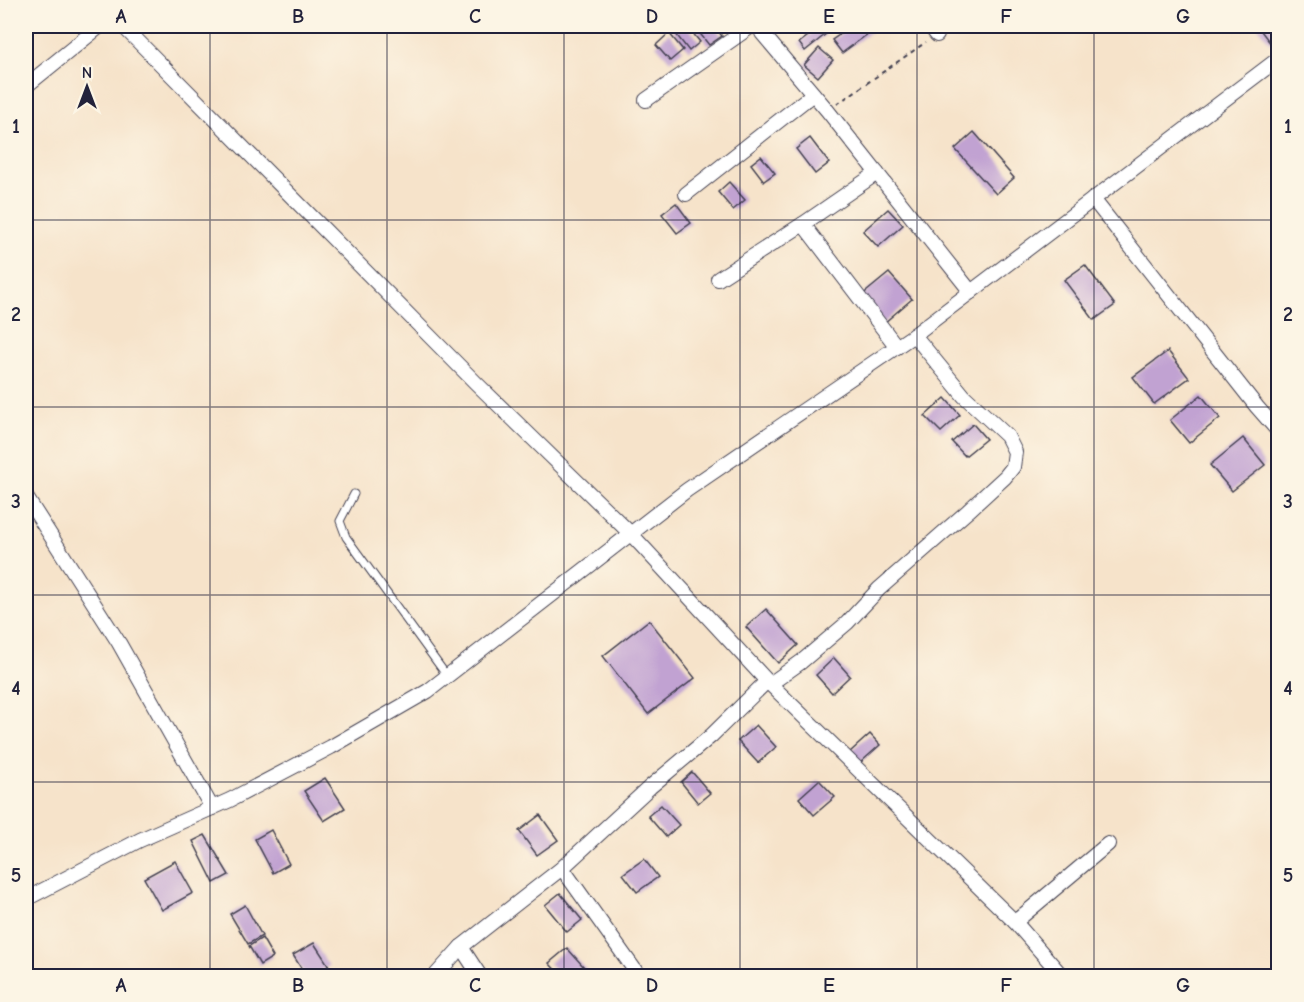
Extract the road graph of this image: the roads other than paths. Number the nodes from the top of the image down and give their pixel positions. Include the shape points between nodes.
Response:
1 (100, 26) edge
2 (123, 26) edge
3 (758, 28) edge
4 (1278, 59) edge
5 (26, 86) edge
6 (813, 94) junction
7 (646, 100) dead end
8 (878, 172) junction
9 (686, 194) dead end
10 (1093, 199) junction
11 (803, 224) junction
12 (718, 279) dead end
13 (971, 292) junction
14 (914, 334) junction
15 (897, 346) junction
16 (1278, 431) edge
17 (354, 494) dead end
18 (26, 497) edge
19 (631, 534) junction
20 (448, 677) junction
21 (763, 687) junction
22 (212, 808) junction
23 (1108, 844) dead end
24 (562, 868) junction
25 (26, 899) edge
26 (1015, 922) junction
27 (462, 947) junction
28 (435, 976) edge
29 (480, 976) edge
30 (639, 976) edge
31 (1062, 976) edge

1 - 5 street
2 - 19 street
3 - 6 street
3 - 7 street
4 - 10 street
6 - 8 street
6 - 9 street
8 - 11 street
8 - 13 street
10 - 13 street
10 - 16 street
11 - 12 street
11 - 15 street
13 - 14 street
14 - 15 street
14 - 21 street via 964,396 1008,436 1015,452 1013,467 847,623 801,662
15 - 19 street via 687,490
17 - 20 lane via 340,521 346,537
18 - 22 street via 119,643
19 - 20 street
19 - 21 street
20 - 22 street via 370,726
21 - 24 street
21 - 26 street
22 - 25 street
23 - 26 street
24 - 27 street
24 - 30 street
26 - 31 street
27 - 28 street
27 - 29 street

